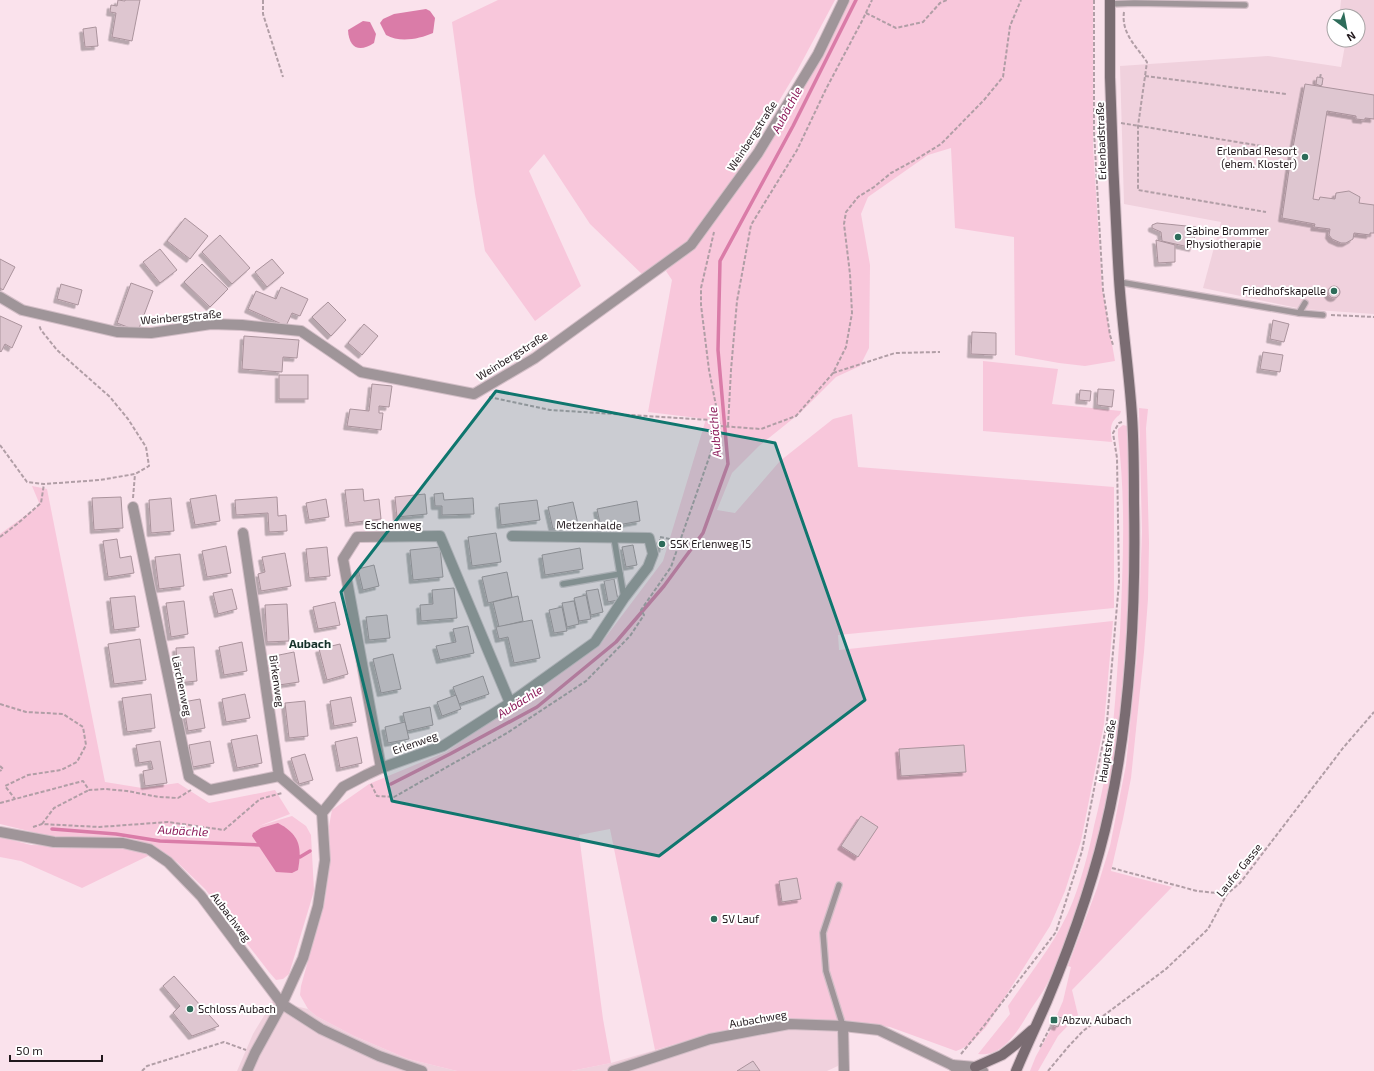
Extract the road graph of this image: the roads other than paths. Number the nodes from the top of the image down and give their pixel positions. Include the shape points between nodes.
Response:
1 (844, 0) edge
2 (1110, 2) edge
3 (1245, 5) dead end
4 (1119, 282) junction
5 (0, 297) edge
6 (1305, 302) dead end
7 (1299, 313) junction
8 (1324, 315) road end
9 (1132, 419) joint
10 (133, 507) road end
11 (243, 533) dead end
12 (512, 536) dead end
13 (614, 538) junction
14 (653, 554) joint
15 (620, 574) junction
16 (563, 584) dead end
17 (624, 598) junction
18 (510, 703) junction
19 (381, 768) junction
20 (279, 776) junction
21 (322, 814) junction
22 (0, 832) edge
23 (839, 885) dead end
24 (282, 1004) junction
25 (843, 1026) junction
26 (1035, 1027) junction
27 (955, 1068) edge
28 (979, 1069) edge
29 (247, 1071) edge
30 (422, 1071) edge
31 (613, 1071) edge
32 (844, 1071) edge
33 (1016, 1071) edge

1 - 5 street, Weinbergstraße via 818,54 758,152 691,245 535,358 474,394 362,372 301,330 211,324 152,333 117,332 22,310
2 - 3 lane
2 - 4 main road, Erlenbadstraße via 1110,79
4 - 7 lane
4 - 9 main road, Erlenbadstraße
6 - 7 lane
7 - 8 lane
9 - 26 main road, Hauptstraße via 1135,545 1133,608 1120,751 1095,870 1066,953
10 - 20 street, Lärchenweg via 189,777 210,790
11 - 20 street, Birkenweg
12 - 13 street, Metzenhalde
13 - 14 street, Metzenhalde via 648,538
13 - 15 lane
14 - 17 street, Erlenweg via 648,567
15 - 16 lane
15 - 17 lane
17 - 18 street, Erlenweg via 595,642
18 - 19 street, Erlenweg via 443,746
18 - 19 street, Eschenweg via 440,536 357,537 343,559
19 - 21 street, Erlenweg via 343,787
20 - 21 street
21 - 24 street via 325,860 318,906 303,958
22 - 24 street, Aubachweg via 54,842 123,843 149,849 168,862 201,896
23 - 25 lane via 823,933 826,972
24 - 29 street
24 - 30 street, Aubachweg via 321,1029 379,1056
25 - 27 street, Aubachweg via 879,1030
25 - 31 street, Aubachweg via 788,1024 710,1039
25 - 32 street
26 - 28 main road via 1002,1055
26 - 33 main road, Hauptstraße
27 - 28 street, Aubachweg

